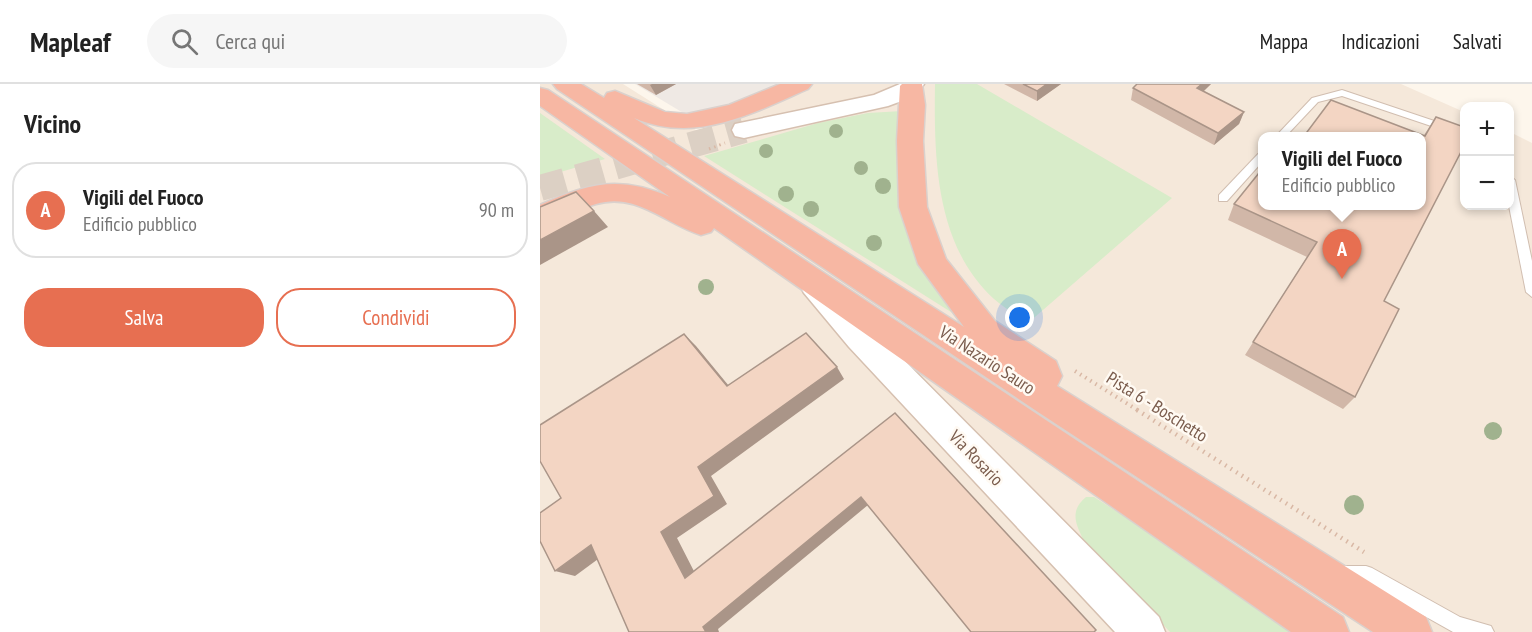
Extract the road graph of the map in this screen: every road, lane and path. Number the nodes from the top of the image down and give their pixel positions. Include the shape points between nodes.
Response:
1 (800, 84) edge
2 (912, 85) edge
3 (571, 88) edge
4 (830, 88) dead end
5 (540, 94) edge
6 (1285, 132) edge
7 (1460, 133) edge
8 (1258, 161) edge
9 (1223, 198) dead end
10 (1514, 204) edge
11 (540, 217) edge
12 (812, 281) junction
13 (1532, 292) edge
14 (1066, 366) dead end
15 (1050, 401) junction
16 (1367, 554) dead end
17 (1323, 575) junction
18 (1144, 632) edge
19 (1328, 632) edge
20 (1411, 632) edge
21 (1485, 632) edge

1 - 3 highway via 756,103 692,121 670,121 602,92
2 - 4 street via 896,97 744,130
2 - 15 highway via 913,207 933,264 984,330 1044,371
3 - 15 highway, Via Nazario Sauro
5 - 12 highway, Via Nazario Sauro
6 - 7 lane via 1315,100 1342,93
8 - 9 lane
10 - 13 lane
11 - 12 highway via 610,192 632,194
12 - 18 street, Via Rosario via 860,337
12 - 19 highway, Via Nazario Sauro
14 - 16 path, Pista 6 - Boschetto
15 - 17 highway, Via Nazario Sauro
17 - 20 highway, Via Nazario Sauro
17 - 21 lane via 1366,574 1457,625

